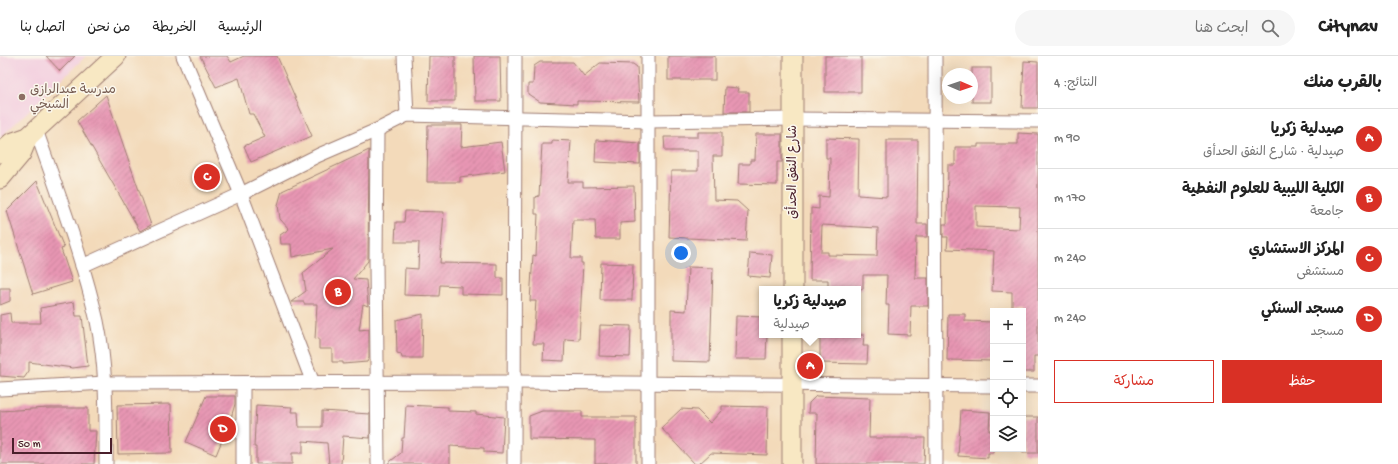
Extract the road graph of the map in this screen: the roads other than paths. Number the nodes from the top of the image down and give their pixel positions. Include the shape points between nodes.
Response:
1 (116, 56) edge
2 (183, 56) edge
3 (404, 56) edge
4 (515, 56) edge
5 (648, 56) edge
6 (793, 56) edge
7 (935, 56) edge
8 (407, 115) junction
9 (516, 117) junction
10 (793, 119) junction
11 (649, 121) junction
12 (935, 121) junction
13 (1038, 121) edge
14 (378, 130) junction
15 (32, 133) junction
16 (0, 153) edge
17 (0, 179) edge
18 (241, 194) junction
19 (82, 266) junction
20 (792, 286) edge
21 (792, 338) edge
22 (514, 382) junction
23 (105, 383) junction
24 (243, 383) junction
25 (313, 383) junction
26 (648, 383) junction
27 (378, 384) junction
28 (792, 384) junction
29 (936, 386) junction
30 (990, 386) edge
31 (1026, 386) edge
32 (1038, 386) edge
33 (0, 389) edge
34 (106, 464) edge
35 (243, 464) edge
36 (378, 464) edge
37 (514, 464) edge
38 (648, 464) edge
39 (792, 464) edge
40 (936, 464) edge

1 - 15 main road
2 - 18 street
3 - 8 street
4 - 9 street
5 - 11 street
6 - 10 main road, شارع النفق الحدأق
7 - 12 street
8 - 9 street
8 - 14 street
9 - 11 street
9 - 22 street
10 - 11 street
10 - 12 street
10 - 20 main road, شارع النفق الحدأق
11 - 26 street
12 - 13 street
12 - 29 street
14 - 18 street via 319,155
14 - 27 street
15 - 16 main road via 11,143
15 - 17 main road via 21,154
15 - 19 street
18 - 19 street
18 - 25 street
19 - 23 street via 97,323
21 - 28 main road
22 - 26 street
22 - 27 street
22 - 37 street
23 - 24 street
23 - 33 street
23 - 34 street
24 - 25 street
24 - 35 street
25 - 27 street
26 - 28 street
26 - 38 street
27 - 36 street
28 - 29 street
28 - 39 main road
29 - 30 street
29 - 40 street
31 - 32 street

